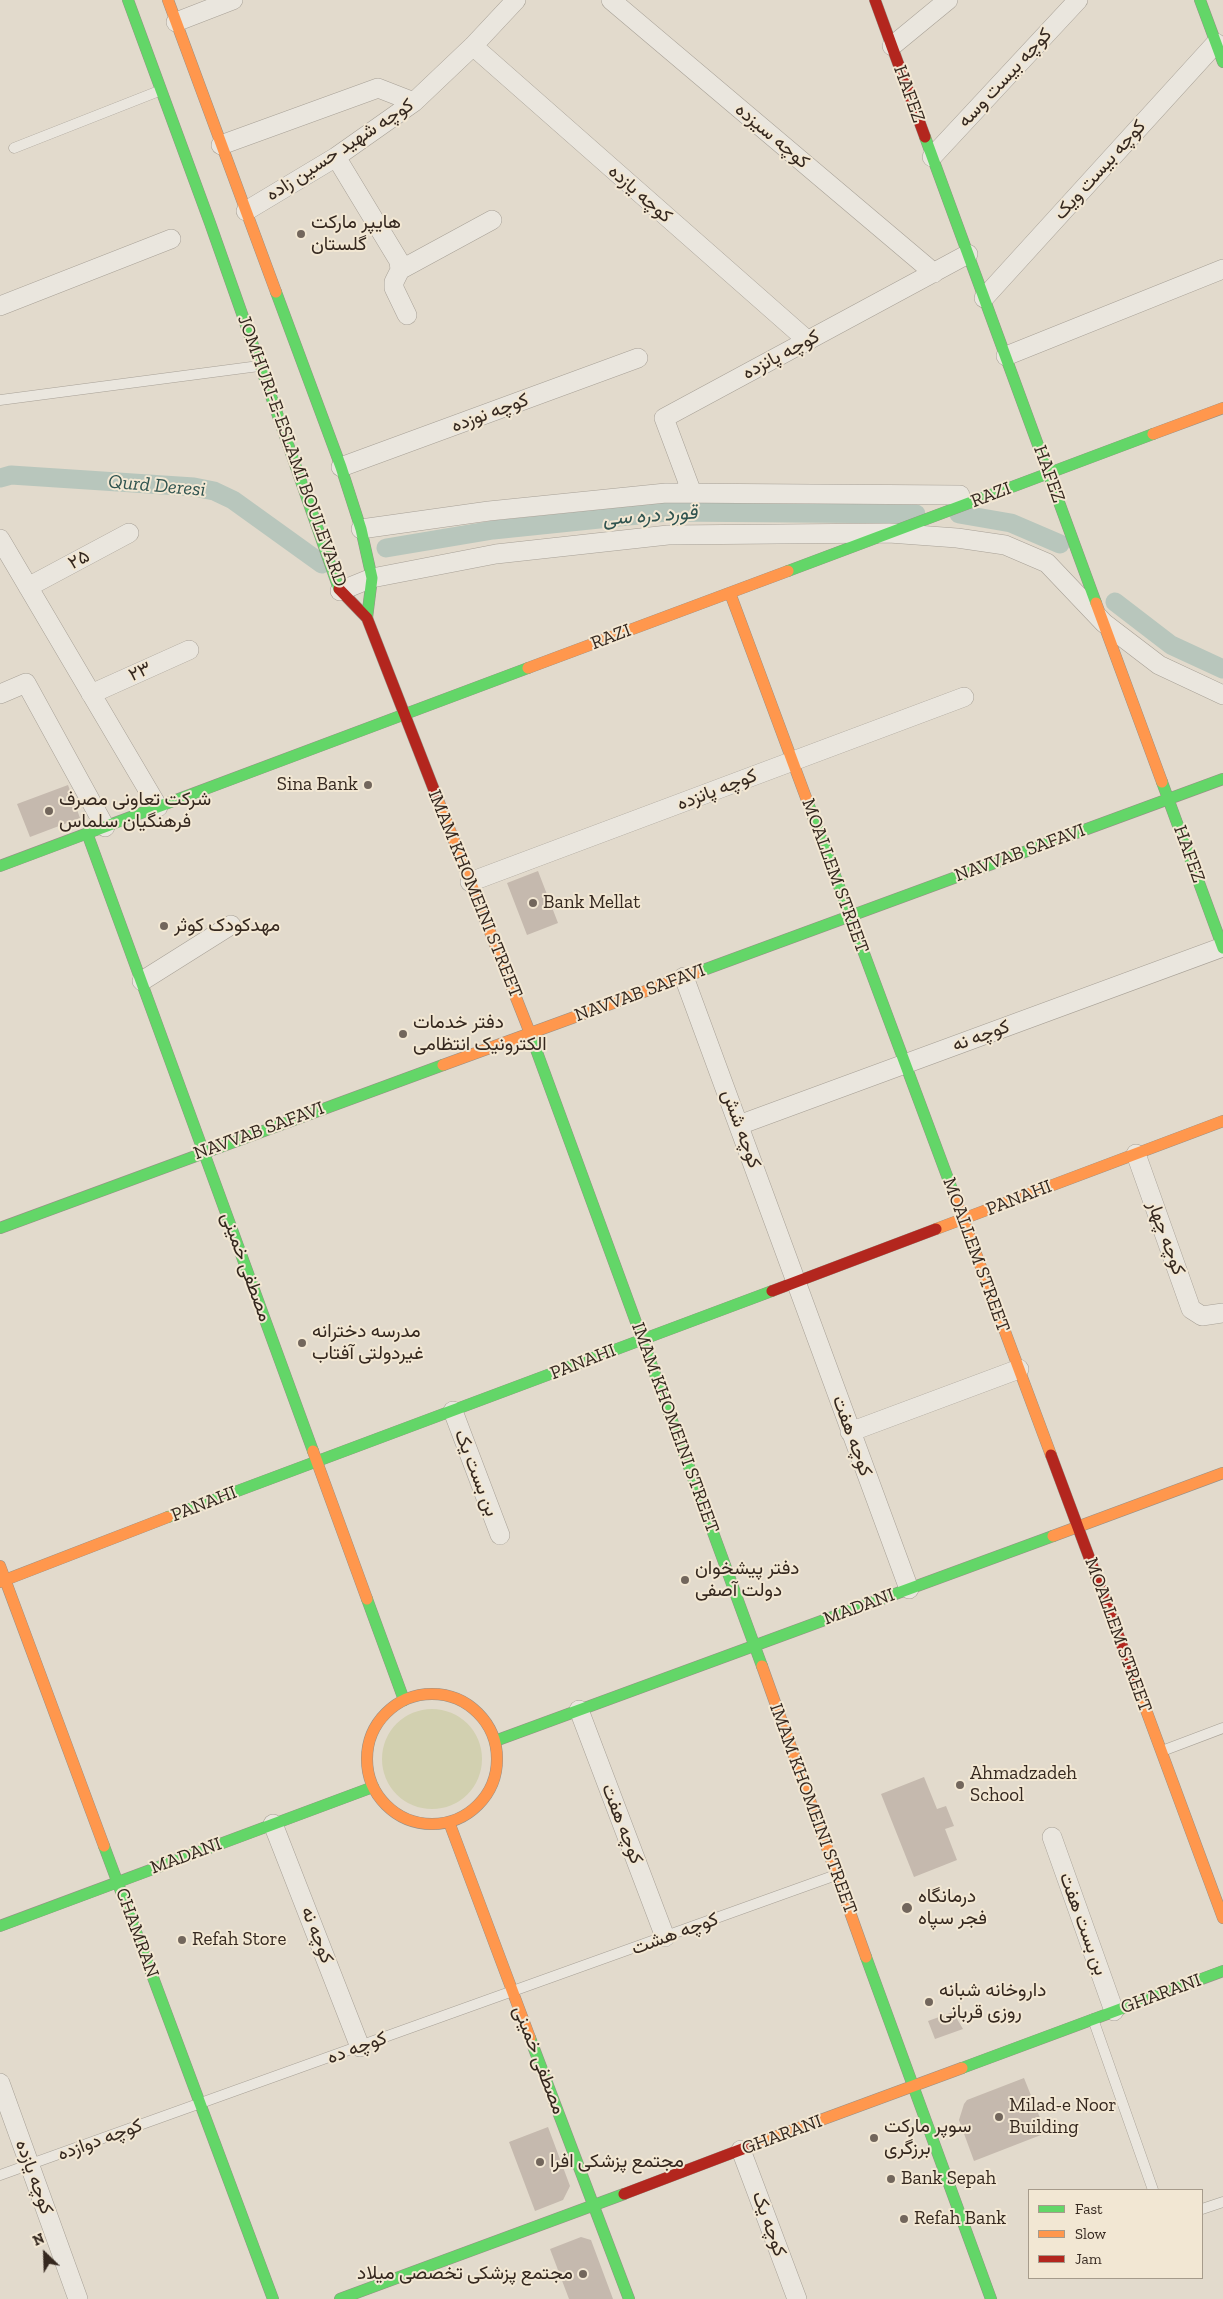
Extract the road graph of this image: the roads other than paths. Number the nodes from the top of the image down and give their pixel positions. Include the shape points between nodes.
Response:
1 (128, 0) edge
2 (168, 0) edge
3 (233, 0) edge
4 (611, 0) edge
5 (875, 0) edge
6 (948, 0) edge
7 (1078, 0) edge
8 (1200, 0) edge
9 (509, 3) edge
10 (176, 22) junction
11 (1216, 43) junction
12 (472, 46) junction
13 (892, 46) junction
14 (1223, 62) edge
15 (161, 90) junction
16 (414, 102) junction
17 (221, 144) junction
18 (14, 148) dead end
19 (336, 157) junction
20 (932, 157) junction
21 (246, 211) junction
22 (492, 220) dead end
23 (172, 238) dead end
24 (968, 254) junction
25 (1223, 269) edge
26 (400, 270) junction
27 (934, 273) junction
28 (984, 298) junction
29 (0, 306) edge
30 (407, 315) dead end
31 (808, 341) junction
32 (1006, 356) junction
33 (638, 358) dead end
34 (260, 366) junction
35 (0, 400) edge
36 (1223, 408) edge
37 (341, 467) junction
38 (1049, 474) junction
39 (692, 493) junction
40 (960, 495) dead end
41 (361, 529) junction
42 (129, 533) dead end
43 (889, 534) junction
44 (0, 539) edge
45 (372, 578) junction
46 (28, 587) junction
47 (340, 591) junction
48 (730, 593) junction
49 (366, 618) junction
50 (1104, 623) junction
51 (189, 650) dead end
52 (0, 694) edge
53 (91, 694) junction
54 (1223, 695) edge
55 (964, 698) dead end
56 (403, 715) junction
57 (792, 762) junction
58 (1223, 779) edge
59 (1168, 799) junction
60 (158, 807) junction
61 (96, 830) junction
62 (0, 866) edge
63 (470, 882) junction
64 (850, 916) junction
65 (231, 925) dead end
66 (1223, 947) edge
67 (684, 977) junction
68 (142, 981) junction
69 (530, 1034) junction
70 (905, 1065) junction
71 (1223, 1121) edge
72 (739, 1125) junction
73 (204, 1151) junction
74 (1136, 1154) junction
75 (963, 1219) junction
76 (0, 1228) edge
77 (797, 1282) junction
78 (1223, 1313) edge
79 (642, 1340) junction
80 (1019, 1369) junction
81 (453, 1411) junction
82 (850, 1432) junction
83 (317, 1460) junction
84 (1223, 1473) edge
85 (1077, 1526) junction
86 (500, 1535) dead end
87 (0, 1566) edge
88 (3, 1581) edge
89 (909, 1589) junction
90 (755, 1645) junction
91 (404, 1700) junction
92 (580, 1710) junction
93 (1223, 1728) edge
94 (495, 1741) junction
95 (1161, 1751) junction
96 (373, 1787) junction
97 (449, 1822) junction
98 (274, 1824) junction
99 (1052, 1838) dead end
100 (836, 1875) junction
101 (118, 1882) junction
102 (1223, 1918) edge
103 (0, 1926) edge
104 (665, 1937) junction
105 (1223, 1970) edge
106 (513, 1992) junction
107 (1114, 2011) junction
108 (1093, 2019) junction
109 (360, 2047) junction
110 (0, 2082) edge
111 (912, 2088) junction
112 (200, 2104) junction
113 (741, 2150) junction
114 (30, 2165) junction
115 (0, 2175) edge
116 (1153, 2189) edge
117 (1223, 2202) edge
118 (594, 2205) junction
119 (1203, 2209) edge
120 (78, 2299) edge
121 (273, 2299) edge
122 (340, 2299) edge
123 (629, 2299) edge
124 (797, 2299) edge
125 (991, 2299) edge

1 - 15 street, JOMHURI-E-ESLAMI BOULEVARD
2 - 10 street, JOMHURI-E-ESLAMI BOULEVARD
3 - 10 street
4 - 27 street, کوچه سیزده
5 - 13 street, HAFEZ
6 - 13 street
7 - 20 street, کوچه بیست وسه
8 - 11 street
9 - 12 street, کوچه شهید حسین زاده
10 - 17 street, JOMHURI-E-ESLAMI BOULEVARD
11 - 14 street
11 - 28 street, کوچه بیست ویک
12 - 16 street, کوچه شهید حسین زاده
12 - 31 street, کوچه یازده
13 - 20 street, HAFEZ
15 - 18 lane
15 - 34 street, JOMHURI-E-ESLAMI BOULEVARD
16 - 17 street via 378,88
16 - 19 street, کوچه شهید حسین زاده
17 - 21 street, JOMHURI-E-ESLAMI BOULEVARD
19 - 21 street, کوچه شهید حسین زاده
19 - 26 street via 399,261
20 - 24 street, HAFEZ
21 - 37 street, JOMHURI-E-ESLAMI BOULEVARD
22 - 26 street
23 - 29 street
24 - 27 street, کوچه پانزده
24 - 28 street, HAFEZ
25 - 32 street
26 - 30 street via 394,288
27 - 31 street, کوچه پانزده
28 - 32 street, HAFEZ
31 - 39 street, کوچه پانزده via 664,418
32 - 38 street, HAFEZ
33 - 37 street, کوچه نوزده
34 - 35 lane
34 - 47 street, JOMHURI-E-ESLAMI BOULEVARD
36 - 38 street, RAZI
37 - 41 street, JOMHURI-E-ESLAMI BOULEVARD
38 - 43 street, RAZI
38 - 50 street, HAFEZ
39 - 40 street
39 - 41 street via 509,509
41 - 45 street, JOMHURI-E-ESLAMI BOULEVARD
42 - 46 street, ۲۵
43 - 45 street via 668,535 496,554
43 - 48 street, RAZI
43 - 50 street via 1005,545 1046,563
44 - 46 street
45 - 47 street
45 - 49 street, JOMHURI-E-ESLAMI BOULEVARD
46 - 53 street
47 - 49 street, JOMHURI-E-ESLAMI BOULEVARD
48 - 56 street, RAZI
48 - 57 street, MOALLEM STREET
49 - 56 street, IMAM KHOMEINI STREET
50 - 54 street via 1159,665
50 - 59 street, HAFEZ
51 - 53 street, ۲۳
52 - 61 street via 26,683
53 - 60 street
55 - 57 street, کوچه پانزده
56 - 60 street, RAZI
56 - 63 street, IMAM KHOMEINI STREET
57 - 63 street, کوچه پانزده
57 - 64 street, MOALLEM STREET
58 - 59 street, NAVVAB SAFAVI
59 - 64 street, NAVVAB SAFAVI
59 - 66 street, HAFEZ
60 - 61 street, RAZI
61 - 62 street, RAZI
61 - 68 street, مصطفی خمینی
63 - 69 street, IMAM KHOMEINI STREET
64 - 67 street, NAVVAB SAFAVI
64 - 70 street, MOALLEM STREET
65 - 68 street
66 - 70 street, کوچه نه
67 - 69 street, NAVVAB SAFAVI
67 - 72 street, کوچه شش
68 - 73 street, مصطفی خمینی
69 - 73 street, NAVVAB SAFAVI
69 - 79 street, IMAM KHOMEINI STREET
70 - 72 street, کوچه نه
70 - 75 street, MOALLEM STREET
71 - 74 street, PANAHI
72 - 77 street, کوچه شش
73 - 76 street, NAVVAB SAFAVI
73 - 83 street, مصطفی خمینی
74 - 75 street, PANAHI
74 - 78 street, کوچه چهار via 1191,1309 1202,1316
75 - 77 street, PANAHI
75 - 80 street, MOALLEM STREET
77 - 79 street, PANAHI
77 - 82 street, کوچه هفت
79 - 81 street, PANAHI
79 - 90 street, IMAM KHOMEINI STREET
80 - 82 street
80 - 85 street, MOALLEM STREET
81 - 83 street, PANAHI
81 - 86 street, بن بست یک
82 - 89 street, کوچه هفت
83 - 88 street, PANAHI
83 - 91 street, مصطفی خمینی
84 - 85 street, MADANI
85 - 89 street, MADANI
85 - 95 street, MOALLEM STREET
87 - 88 street, CHAMRAN
88 - 101 street, CHAMRAN
89 - 90 street, MADANI
90 - 92 street, MADANI
90 - 100 street, IMAM KHOMEINI STREET
91 - 94 street via 430,1694 451,1696 469,1705 484,1719
91 - 96 street via 380,1719 371,1734 367,1769
92 - 94 street, MADANI
92 - 104 street, کوچه هفت
93 - 95 lane
94 - 97 street via 498,1755 496,1774 489,1791 478,1806
95 - 102 street, MOALLEM STREET
96 - 97 street via 394,1812 410,1820 427,1824
96 - 98 street, MADANI
97 - 106 street, مصطفی خمینی
98 - 101 street, MADANI
98 - 109 street, کوچه نه
99 - 107 street, بن بست هفت
100 - 104 lane, کوچه هشت
100 - 111 street, IMAM KHOMEINI STREET
101 - 103 street, MADANI
101 - 112 street, CHAMRAN
104 - 106 lane, کوچه هشت
105 - 107 street, GHARANI
106 - 109 lane, کوچه ده
106 - 118 street, مصطفی خمینی
107 - 108 street, GHARANI
108 - 111 street, GHARANI
108 - 116 lane
109 - 112 lane, کوچه ده
110 - 114 street, کوچه یازده
111 - 113 street, GHARANI
111 - 125 street, IMAM KHOMEINI STREET
112 - 114 lane, کوچه دوازده
112 - 121 street, CHAMRAN
113 - 118 street, GHARANI
113 - 124 street, کوچه یک
114 - 115 lane, کوچه دوازده
114 - 120 street, کوچه یازده
117 - 119 lane
118 - 122 street, GHARANI
118 - 123 street, مصطفی خمینی

